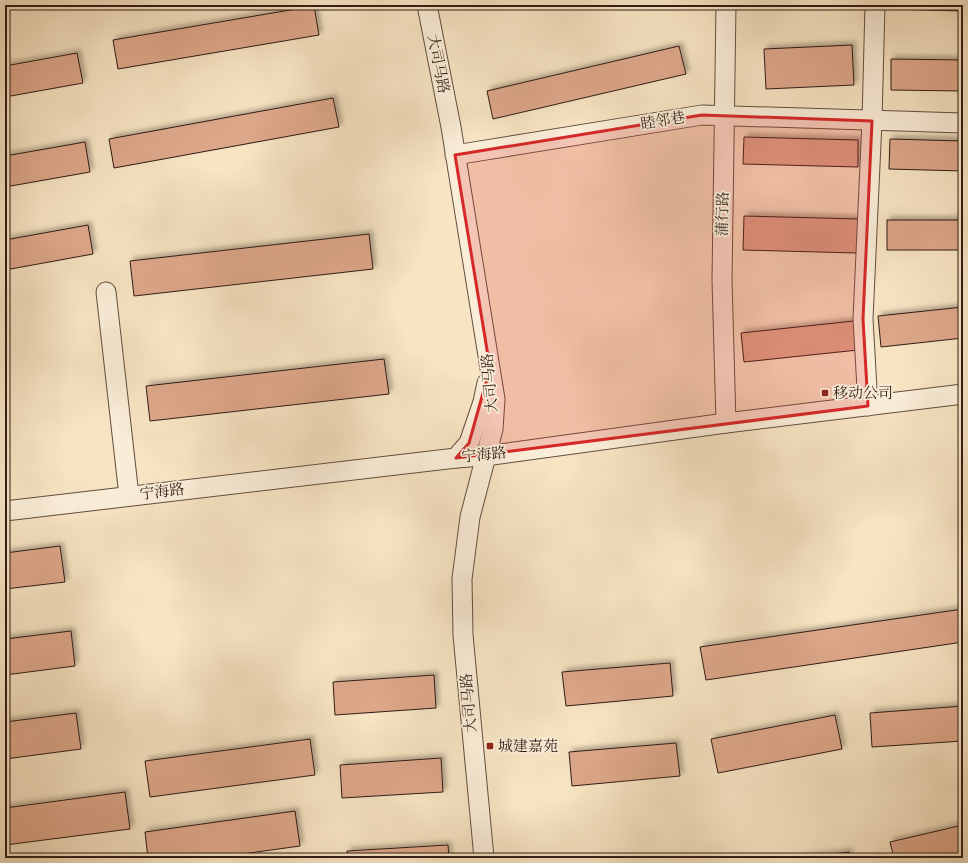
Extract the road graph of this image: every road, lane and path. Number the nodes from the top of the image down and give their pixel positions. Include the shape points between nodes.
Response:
1 (427, 5) edge
2 (726, 5) edge
3 (875, 5) edge
4 (725, 116) junction
5 (872, 121) junction
6 (963, 123) edge
7 (455, 155) junction
8 (106, 292) dead end
9 (490, 368) junction
10 (963, 394) edge
11 (868, 406) junction
12 (726, 423) junction
13 (485, 456) junction
14 (456, 458) junction
15 (129, 496) junction
16 (5, 511) edge
17 (484, 858) edge

1 - 7 street, 大司马路
2 - 4 street, 蒲行路
3 - 5 street
4 - 5 street, 睦邻巷
4 - 7 street, 睦邻巷 via 702,115
4 - 12 street, 蒲行路 via 722,280
5 - 6 street, 睦邻巷
5 - 11 street via 863,319
7 - 9 street, 大司马路
8 - 15 street
9 - 13 street, 大司马路 via 495,399 493,429
9 - 14 street via 483,402 469,443
10 - 11 street, 宁海路
11 - 12 street, 宁海路
12 - 13 street, 宁海路
13 - 14 street, 宁海路
13 - 17 street, 大司马路 via 470,517 462,579 463,635
14 - 15 street, 宁海路
15 - 16 street, 宁海路

